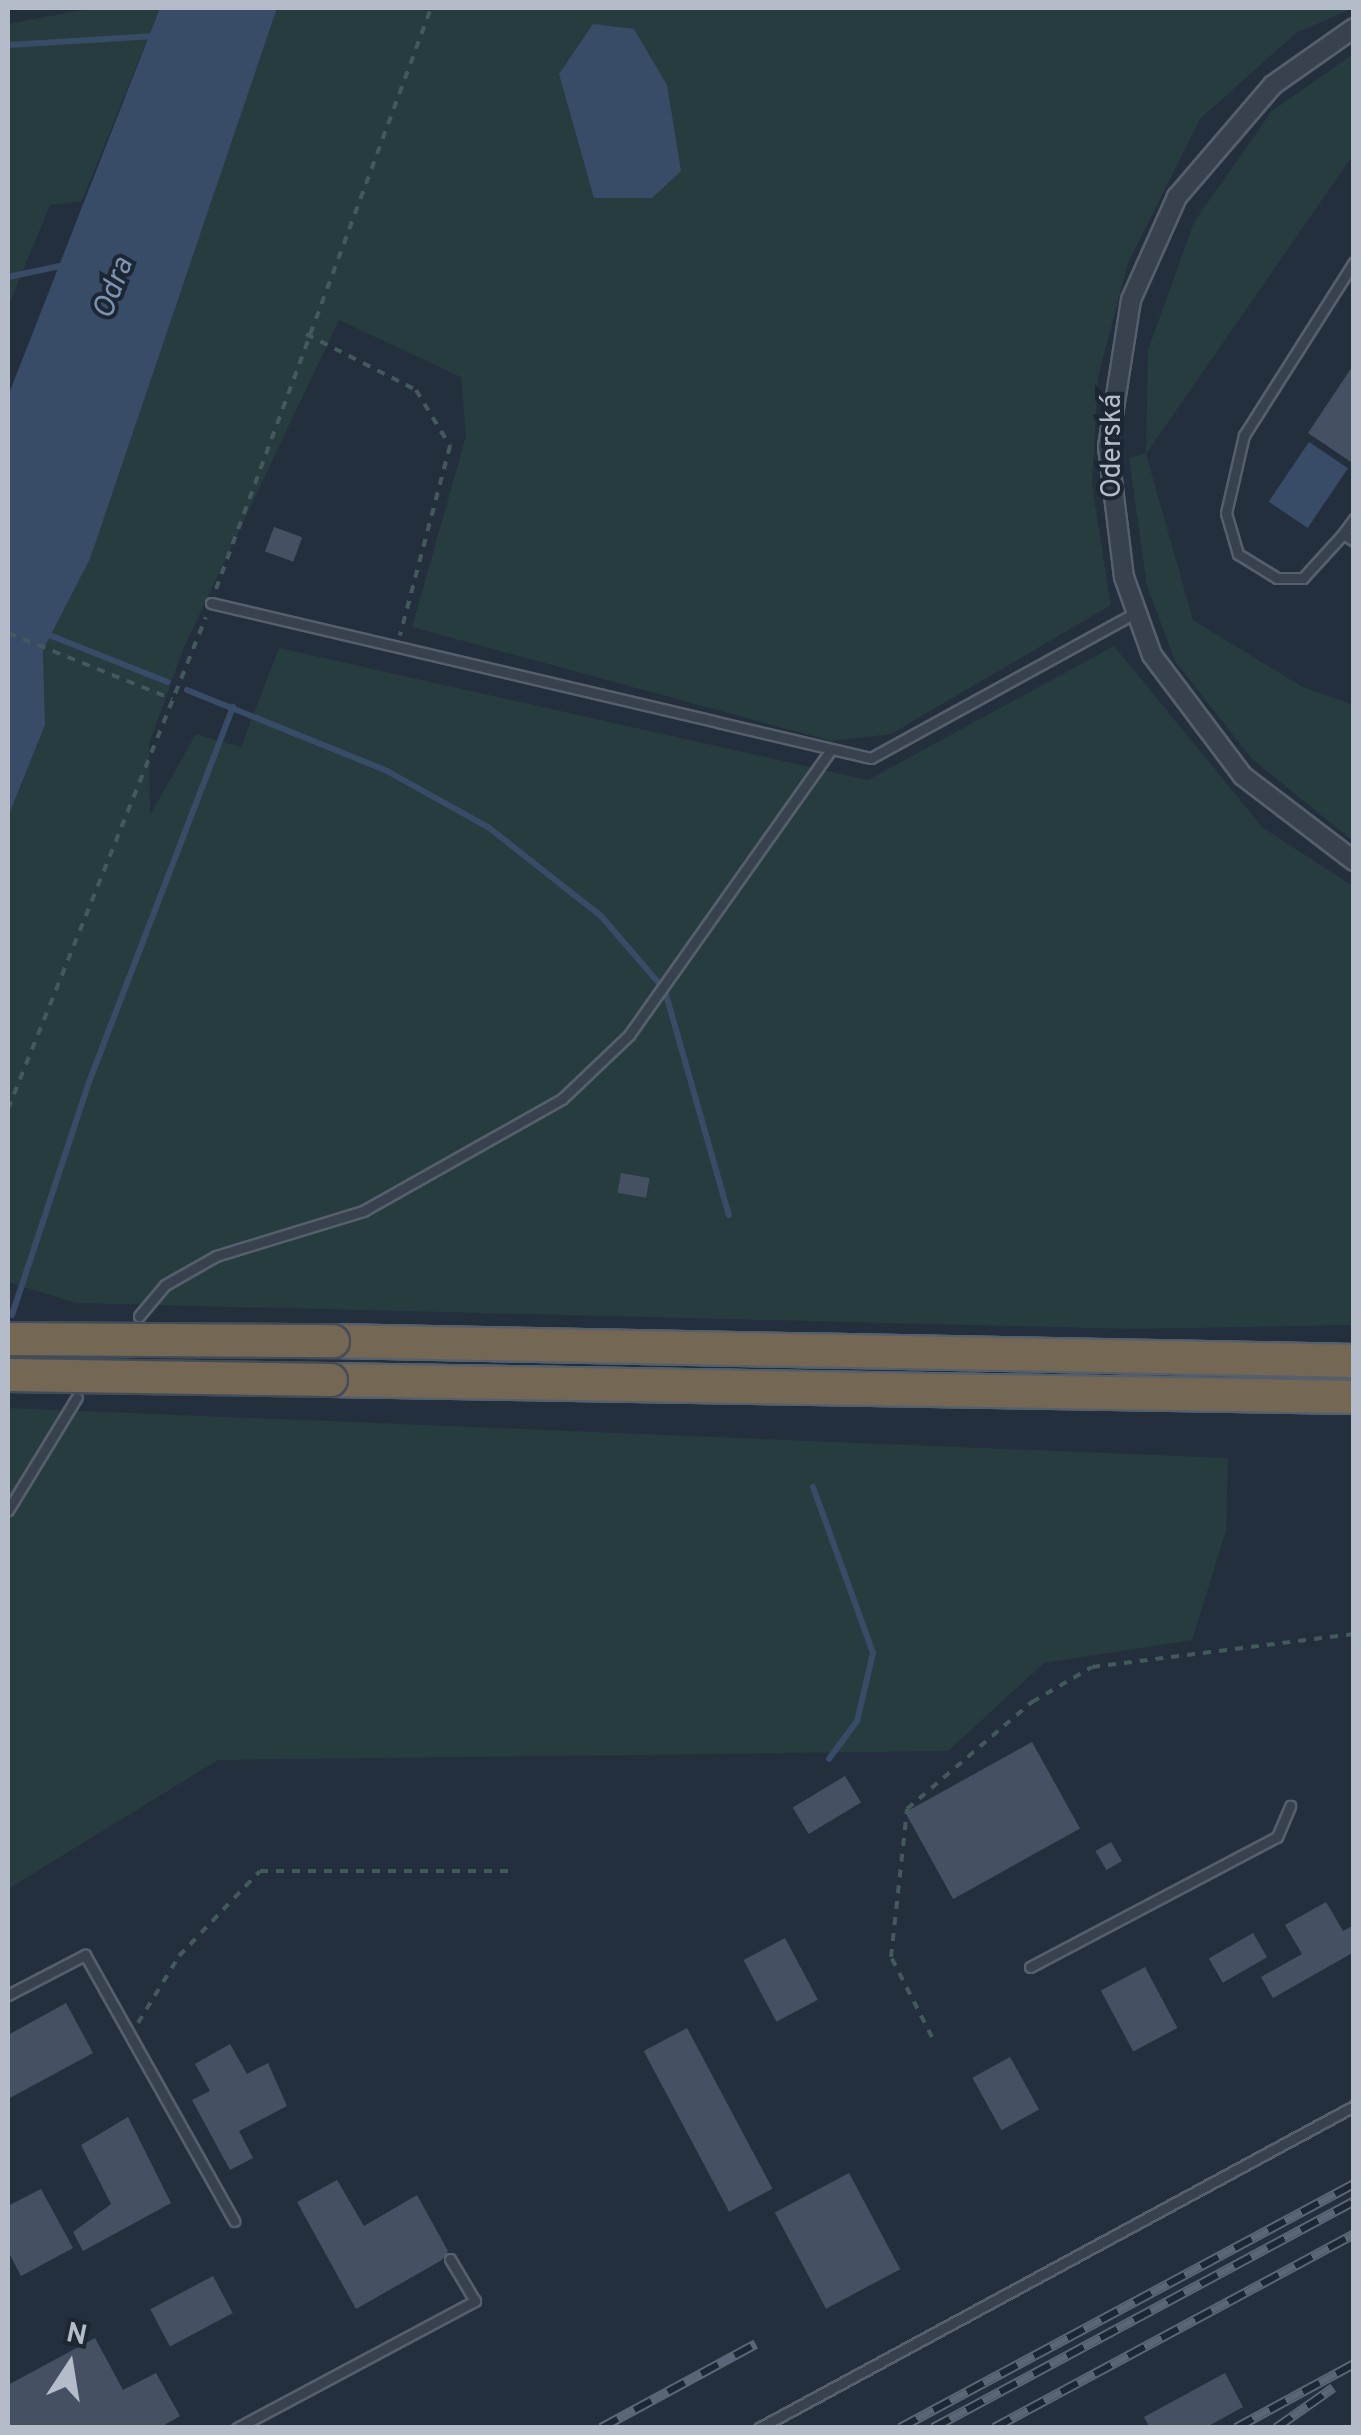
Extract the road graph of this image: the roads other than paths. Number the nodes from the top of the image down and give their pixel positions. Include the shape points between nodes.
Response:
1 (1354, 28) edge
2 (1354, 262) edge
3 (1354, 519) edge
4 (1344, 534) junction
5 (1354, 541) edge
6 (211, 604) road end
7 (1133, 614) junction
8 (829, 753) junction
9 (1354, 861) edge
10 (139, 1316) dead end
11 (8, 1339) edge
12 (1354, 1361) edge
13 (8, 1374) edge
14 (77, 1397) dead end
15 (1354, 1397) edge
16 (8, 1510) edge
17 (1290, 1806) dead end
18 (1030, 1967) dead end
19 (8, 1995) edge
20 (1354, 2106) edge
21 (234, 2222) dead end
22 (450, 2260) dead end
23 (237, 2428) edge
24 (759, 2428) edge

1 - 7 street, Oderská via 1290,70 1216,144 1140,272 1117,358 1108,448
2 - 4 lane via 1244,436 1226,502 1233,546 1277,578 1315,571
3 - 4 lane
4 - 5 lane
6 - 8 lane
7 - 8 lane via 916,740 871,758
7 - 9 street, Oderská via 1160,668 1225,756 1283,814
8 - 10 lane via 629,1034 562,1098 363,1212 216,1256 165,1285
11 - 12 highway, bridge
13 - 15 highway, bridge
14 - 16 lane
17 - 18 lane via 1277,1837
19 - 21 lane via 85,1955
20 - 24 lane
22 - 23 lane via 475,2301

